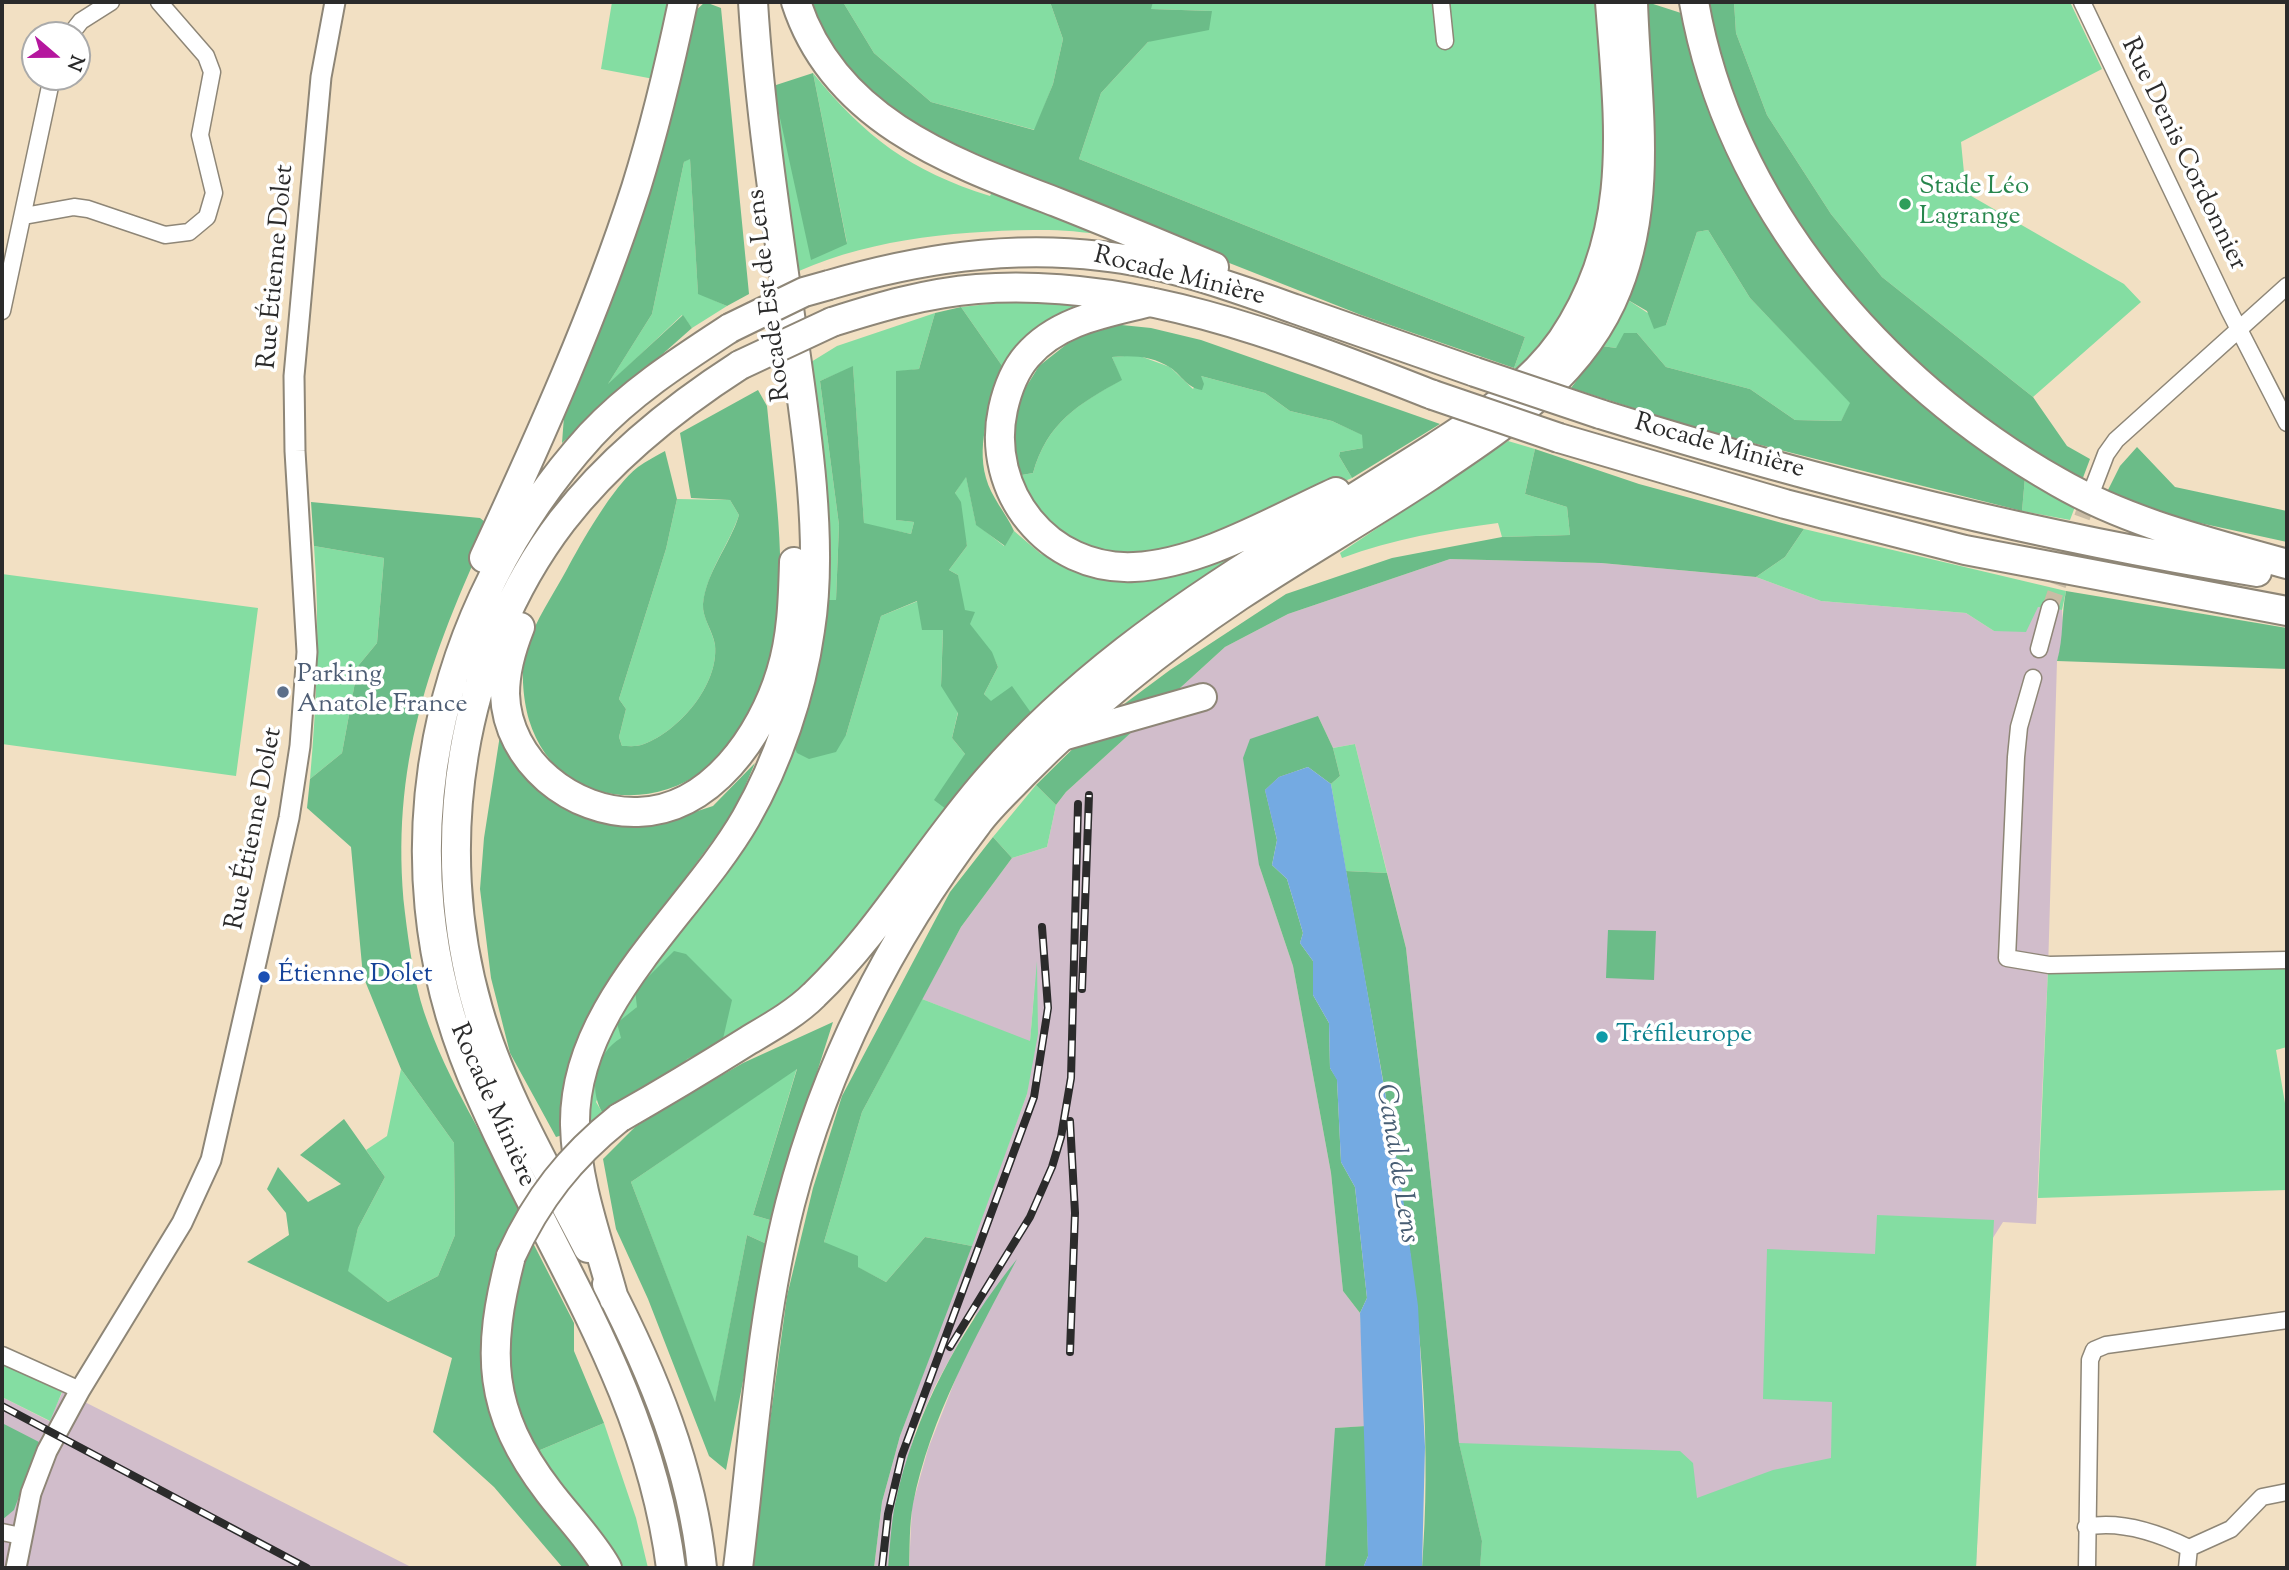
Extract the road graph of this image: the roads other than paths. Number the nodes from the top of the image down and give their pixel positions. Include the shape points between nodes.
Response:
1 (111, 2) edge
2 (159, 2) edge
3 (335, 2) edge
4 (683, 2) edge
5 (739, 2) edge
6 (753, 2) edge
7 (796, 2) edge
8 (1441, 2) edge
9 (1610, 2) edge
10 (1633, 2) edge
11 (1694, 2) edge
12 (2082, 2) edge
13 (81, 21) edge
14 (1445, 41) dead end
15 (49, 91) edge
16 (24, 216) junction
17 (1231, 286) junction
18 (2287, 286) edge
19 (1150, 302) junction
20 (2, 311) edge
21 (2239, 328) junction
22 (2287, 422) edge
23 (1446, 439) junction
24 (2093, 488) tunnel mouth
25 (563, 520) junction
26 (2287, 564) edge
27 (2287, 576) edge
28 (803, 586) junction
29 (2050, 608) tunnel mouth
30 (2287, 611) edge
31 (2039, 649) dead end
32 (2033, 678) dead end
33 (1203, 697) dead end
34 (1059, 738) junction
35 (2287, 960) edge
36 (471, 1074) junction
37 (614, 1298) junction
38 (2287, 1320) edge
39 (2, 1354) edge
40 (79, 1390) junction
41 (2287, 1492) edge
42 (2086, 1527) junction
43 (2, 1532) edge
44 (22, 1536) junction
45 (2189, 1548) junction
46 (16, 1568) edge
47 (607, 1568) edge
48 (671, 1568) edge
49 (702, 1568) edge
50 (738, 1568) edge
51 (2087, 1568) edge
52 (2187, 1568) edge

1 - 13 street
2 - 16 street via 210,64 212,84 200,135 213,180 207,217 189,232 165,235 88,209 53,209
3 - 40 street, Rue Étienne Dolet via 321,77 294,376 307,652 289,818 207,1169 182,1223
4 - 36 highway via 640,173 609,264 566,378 461,609 422,736 413,813 422,945 439,1014
5 - 28 highway, Rocade Est de Lens
6 - 28 highway, Rocade Est de Lens via 806,424
7 - 17 highway via 827,64 882,120 942,156 1225,272
8 - 14 street
9 - 23 highway via 1619,153 1612,226 1597,275 1561,341 1541,366 1509,397
10 - 34 highway via 1643,155 1634,233 1618,289 1577,356 1529,406 1494,432 1154,654
11 - 26 highway via 1700,37 1722,102 1752,171 1789,236 1823,283 1881,347 1986,436 2058,482 2119,512
12 - 21 street, Rue Denis Cordonnier
15 - 16 street
16 - 20 street
17 - 27 highway, Rocade Minière, bridge via 1475,373 1728,452 1923,503 2133,550
17 - 36 highway, Rocade Minière, bridge via 1104,256 964,254 912,262 804,292 730,328 654,378 592,434 526,517 472,617 452,674 428,797 427,870 436,949
18 - 21 street
19 - 23 highway via 1083,319 1044,340 1026,357 1005,400 999,455 1006,483 1040,531 1082,559 1133,568 1186,558
19 - 25 highway, Rocade Minière, bridge via 1036,287 950,292 832,322 740,365 667,415 599,478
19 - 30 highway, Rocade Minière, bridge via 1237,326 1559,438 1772,500 1952,547
21 - 22 street, Rue Denis Cordonnier
21 - 24 street via 2116,440
23 - 47 highway, bridge via 1174,614 1102,667 1034,727 988,779 813,997 706,1068 619,1118 590,1141 544,1193 511,1256 497,1319 495,1356 502,1408 514,1441
25 - 28 highway via 516,636 505,694 510,722 538,771 588,804 640,812 691,796 715,781 738,756 770,702
25 - 37 highway, Rocade Minière via 516,598 476,698 460,784 457,872 467,965 498,1065
28 - 37 highway via 811,629 774,760 746,818 608,1006 580,1072 575,1124 581,1178
29 - 31 street
32 - 35 street via 2016,757 2007,958 2049,965
33 - 34 highway
34 - 50 highway via 980,819 927,893 892,948 847,1036 790,1206 770,1311
36 - 48 highway, Rocade Minière via 614,1364 659,1494
37 - 49 highway, Rocade Minière via 673,1431
38 - 42 street via 2094,1350 2090,1360
39 - 40 street
40 - 44 street, Rue Étienne Dolet via 47,1451
41 - 45 street via 2262,1497 2231,1529
42 - 45 street via 2115,1525 2163,1536
42 - 51 street
43 - 44 street
44 - 46 street, Rue Étienne Dolet
45 - 52 street

